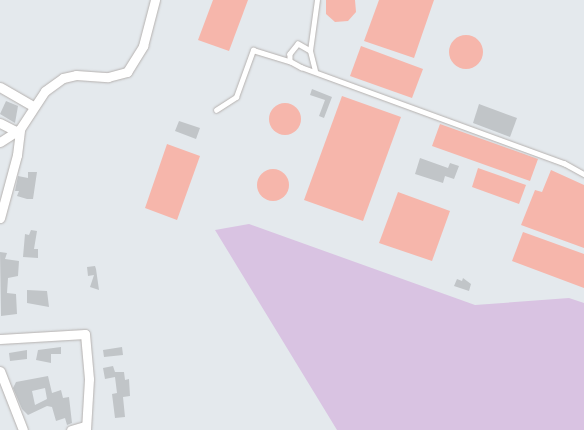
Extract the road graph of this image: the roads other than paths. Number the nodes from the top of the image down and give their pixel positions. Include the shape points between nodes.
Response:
1 (155, 0) edge
2 (317, 0) edge
3 (310, 51) junction
4 (290, 61) junction
5 (315, 71) junction
6 (0, 87) edge
7 (33, 106) junction
8 (216, 110) dead end
9 (0, 123) edge
10 (17, 129) junction
11 (0, 142) edge
12 (584, 174) edge
13 (0, 218) edge
14 (0, 339) edge
15 (0, 371) edge
16 (86, 428) edge
17 (23, 430) edge
18 (71, 430) edge

1 - 7 street via 143,46 127,72 108,77 76,75 62,78
2 - 3 lane
3 - 4 lane via 298,44 290,54
3 - 5 lane
4 - 5 lane
4 - 8 lane via 252,50 236,97
5 - 12 lane via 564,163
6 - 7 street
7 - 10 street
9 - 10 street
10 - 11 street
10 - 13 street via 18,155
14 - 16 street via 85,334 89,380
15 - 17 street
16 - 18 street

